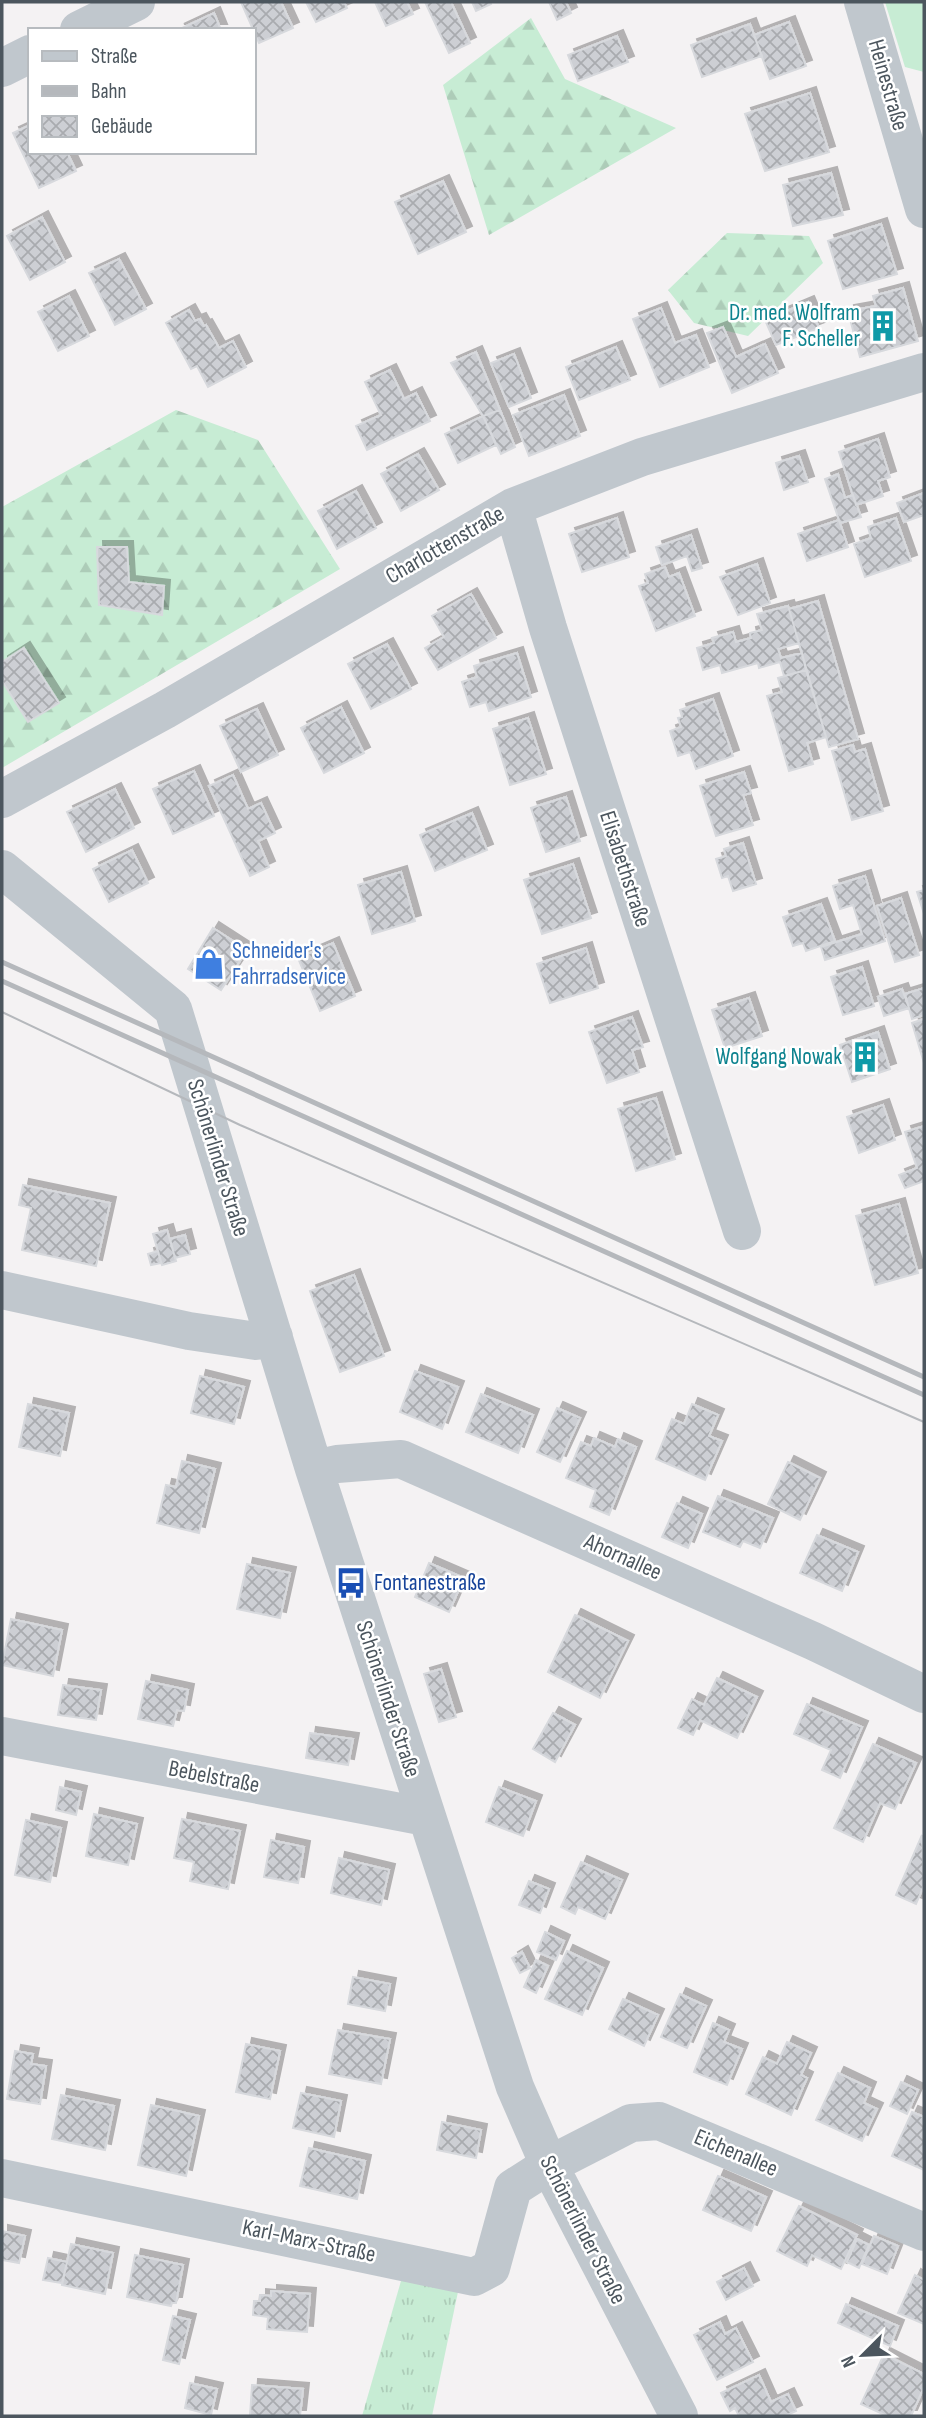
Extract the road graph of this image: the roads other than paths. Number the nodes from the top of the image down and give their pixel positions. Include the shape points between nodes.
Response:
1 (136, 2) edge
2 (863, 2) edge
3 (83, 28) edge
4 (28, 55) edge
5 (2, 68) edge
6 (906, 93) edge
7 (924, 209) edge
8 (924, 372) edge
9 (513, 507) junction
10 (2, 799) edge
11 (2, 869) edge
12 (742, 1231) dead end
13 (2, 1290) edge
14 (274, 1337) junction
15 (314, 1469) junction
16 (924, 1694) edge
17 (2, 1736) edge
18 (426, 1817) junction
19 (549, 2165) junction
20 (2, 2178) edge
21 (924, 2232) edge
22 (679, 2416) edge

1 - 3 street
2 - 6 street, Heinestraße
4 - 5 street
6 - 7 street, Heinestraße
8 - 9 street, Charlottenstraße via 642,457
9 - 10 street, Charlottenstraße via 165,710
9 - 12 street, Elisabethstraße
11 - 14 street, Schönerlinder Straße via 173,1009
13 - 14 street via 189,1331 256,1341
14 - 15 street, Schönerlinder Straße
15 - 16 street, Ahornallee via 401,1459
15 - 18 street, Schönerlinder Straße
17 - 18 street, Bebelstraße
18 - 19 street, Schönerlinder Straße via 515,2087
19 - 20 street, Karl-Marx-Straße via 513,2188 491,2268 474,2277
19 - 21 street, Eichenallee via 631,2123 659,2121
19 - 22 street, Schönerlinder Straße

